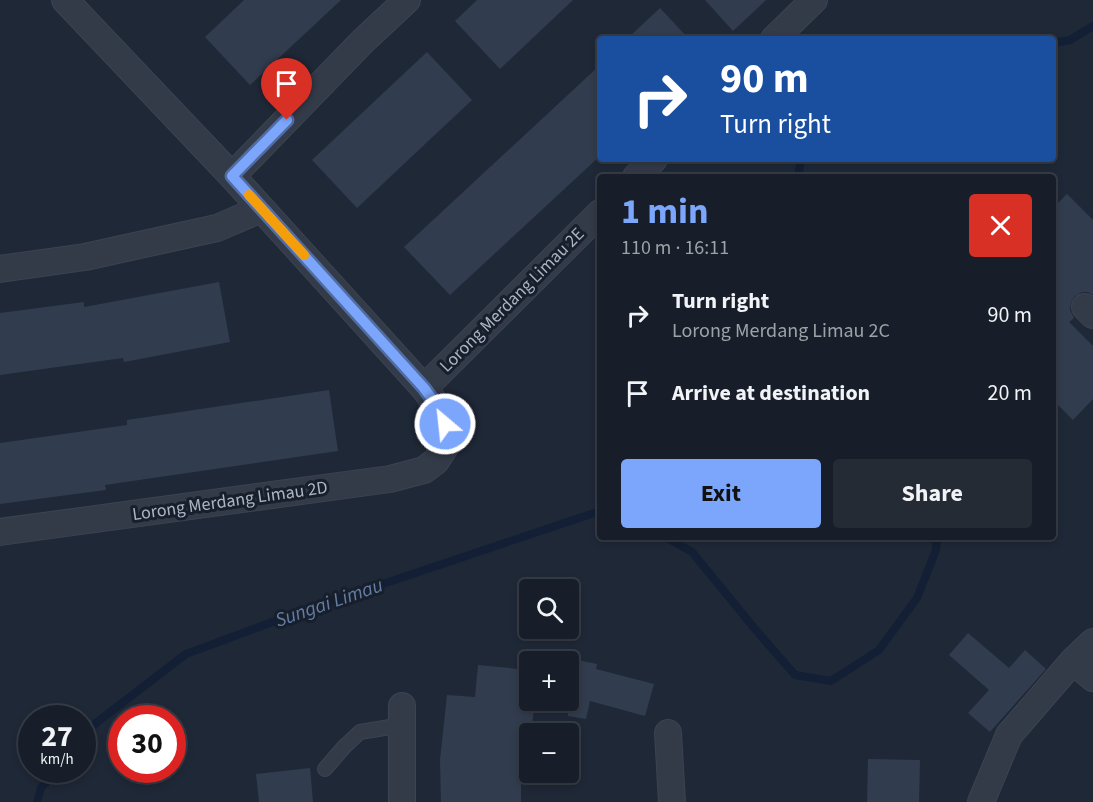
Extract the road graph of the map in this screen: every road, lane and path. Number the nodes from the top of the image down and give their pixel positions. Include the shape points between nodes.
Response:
1 (65, 0) edge
2 (407, 0) edge
3 (814, 0) edge
4 (777, 36) edge
5 (651, 162) edge
6 (639, 174) edge
7 (232, 176) junction
8 (261, 208) junction
9 (597, 216) edge
10 (0, 269) edge
11 (424, 388) junction
12 (0, 532) edge
13 (1093, 642) edge
14 (1073, 661) junction
15 (1093, 678) edge
16 (402, 716) joint
17 (668, 733) dead end
18 (325, 769) dead end
19 (402, 802) edge
20 (672, 802) edge
21 (981, 802) edge

1 - 7 street
2 - 7 street
3 - 4 street
5 - 6 street
7 - 8 street
8 - 10 street via 217,228 85,257
8 - 11 street
9 - 11 street, Lorong Merdang Limau 2E
11 - 12 street, Lorong Merdang Limau 2D via 440,410 447,444 424,470 390,479
13 - 14 street
14 - 15 street
14 - 21 street via 1009,735
16 - 18 lane via 360,732
16 - 19 street
17 - 20 street

